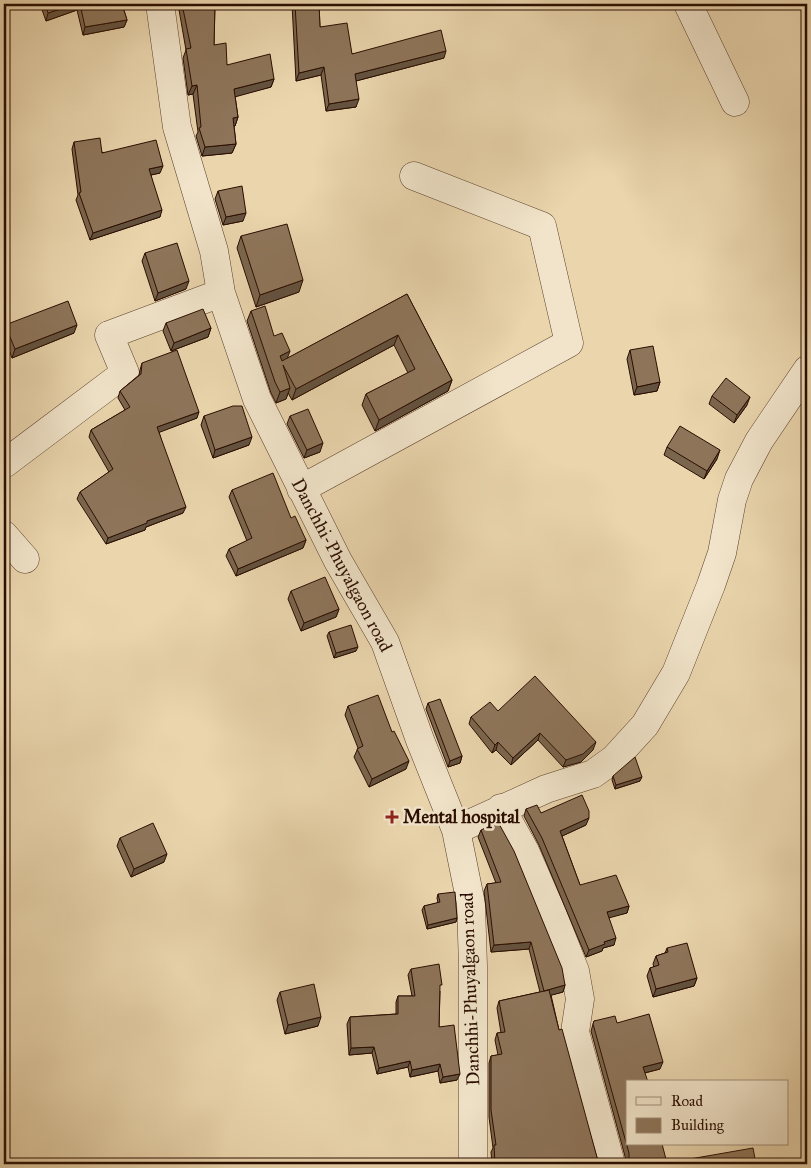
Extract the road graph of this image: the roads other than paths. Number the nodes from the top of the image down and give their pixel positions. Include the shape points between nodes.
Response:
1 (160, 4) edge
2 (688, 4) edge
3 (735, 102) dead end
4 (414, 176) dead end
5 (221, 293) junction
6 (807, 370) edge
7 (4, 464) edge
8 (301, 489) junction
9 (4, 534) edge
10 (24, 559) dead end
11 (501, 808) junction
12 (456, 830) junction
13 (473, 1164) edge
14 (611, 1164) edge

1 - 5 street, Danchhi-Phuyalgaon road via 177,128 214,251
2 - 3 street
4 - 8 street via 542,226 569,343
5 - 7 street via 109,335 125,373
5 - 8 street, Danchhi-Phuyalgaon road via 257,399
6 - 11 street via 759,441 739,479 711,585 676,673 645,725 621,752 593,774
8 - 12 street, Danchhi-Phuyalgaon road via 385,642
9 - 10 street
11 - 12 street
11 - 14 street via 525,852 575,971 580,999 575,1032
12 - 13 street, Danchhi-Phuyalgaon road via 471,904

